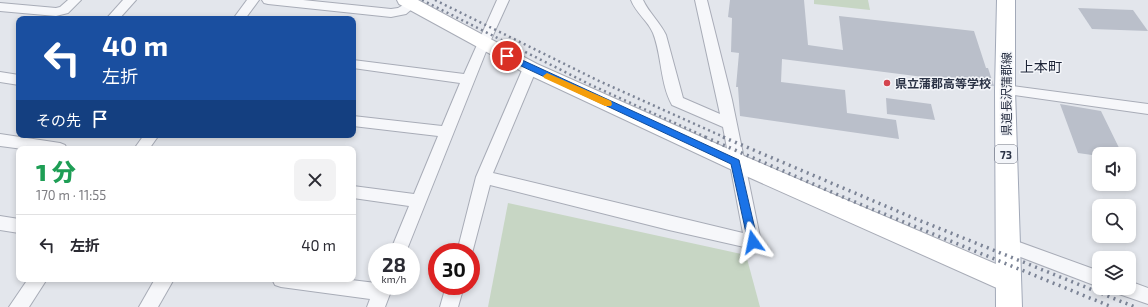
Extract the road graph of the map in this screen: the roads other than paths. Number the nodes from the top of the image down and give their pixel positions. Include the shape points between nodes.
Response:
1 (5, 0) edge
2 (75, 0) edge
3 (130, 0) edge
4 (253, 0) edge
5 (268, 0) edge
6 (503, 0) edge
7 (637, 0) edge
8 (701, 0) edge
9 (1006, 0) edge
10 (408, 2) edge
11 (0, 6) edge
12 (115, 16) edge
13 (241, 16) edge
14 (483, 44) junction
15 (356, 64) edge
16 (530, 68) junction
17 (0, 76) edge
18 (16, 79) edge
19 (469, 79) junction
20 (1005, 90) junction
21 (1148, 109) edge
22 (356, 121) edge
23 (729, 124) junction
24 (447, 132) junction
25 (150, 138) edge
26 (0, 140) edge
27 (40, 146) edge
28 (143, 146) edge
29 (736, 162) junction
30 (484, 177) junction
31 (356, 192) edge
32 (419, 201) junction
33 (0, 222) edge
34 (16, 225) edge
35 (402, 243) edge
36 (467, 243) edge
37 (1008, 245) junction
38 (1092, 275) edge
39 (1008, 281) junction
40 (36, 282) edge
41 (163, 282) edge
42 (300, 282) edge
43 (1136, 292) edge
44 (368, 293) edge
45 (452, 295) edge
46 (1148, 296) edge
47 (18, 307) edge
48 (148, 307) edge
49 (449, 307) edge
50 (1009, 307) edge

1 - 11 street
2 - 11 street via 64,10 56,12
3 - 12 street
4 - 13 street
5 - 10 street via 391,13 402,11
6 - 14 street
7 - 23 street via 660,35 677,101
8 - 23 street
9 - 20 main road, 県道長沢蒲郡線 / 73
10 - 14 street
14 - 16 street
14 - 19 street
15 - 19 street
16 - 29 street
16 - 30 street
17 - 18 street
19 - 24 street
20 - 21 street
20 - 37 main road, 県道長沢蒲郡線 / 73
22 - 24 street
23 - 29 street
24 - 32 street
25 - 28 street
26 - 27 street
29 - 30 street via 753,242
29 - 39 street
30 - 36 street
31 - 32 street
32 - 35 street
33 - 34 street
37 - 38 street
37 - 39 main road, 県道長沢蒲郡線 / 73
39 - 50 main road, 県道長沢蒲郡線 / 73
40 - 47 street
41 - 48 street
42 - 44 street
43 - 46 street
45 - 49 street

